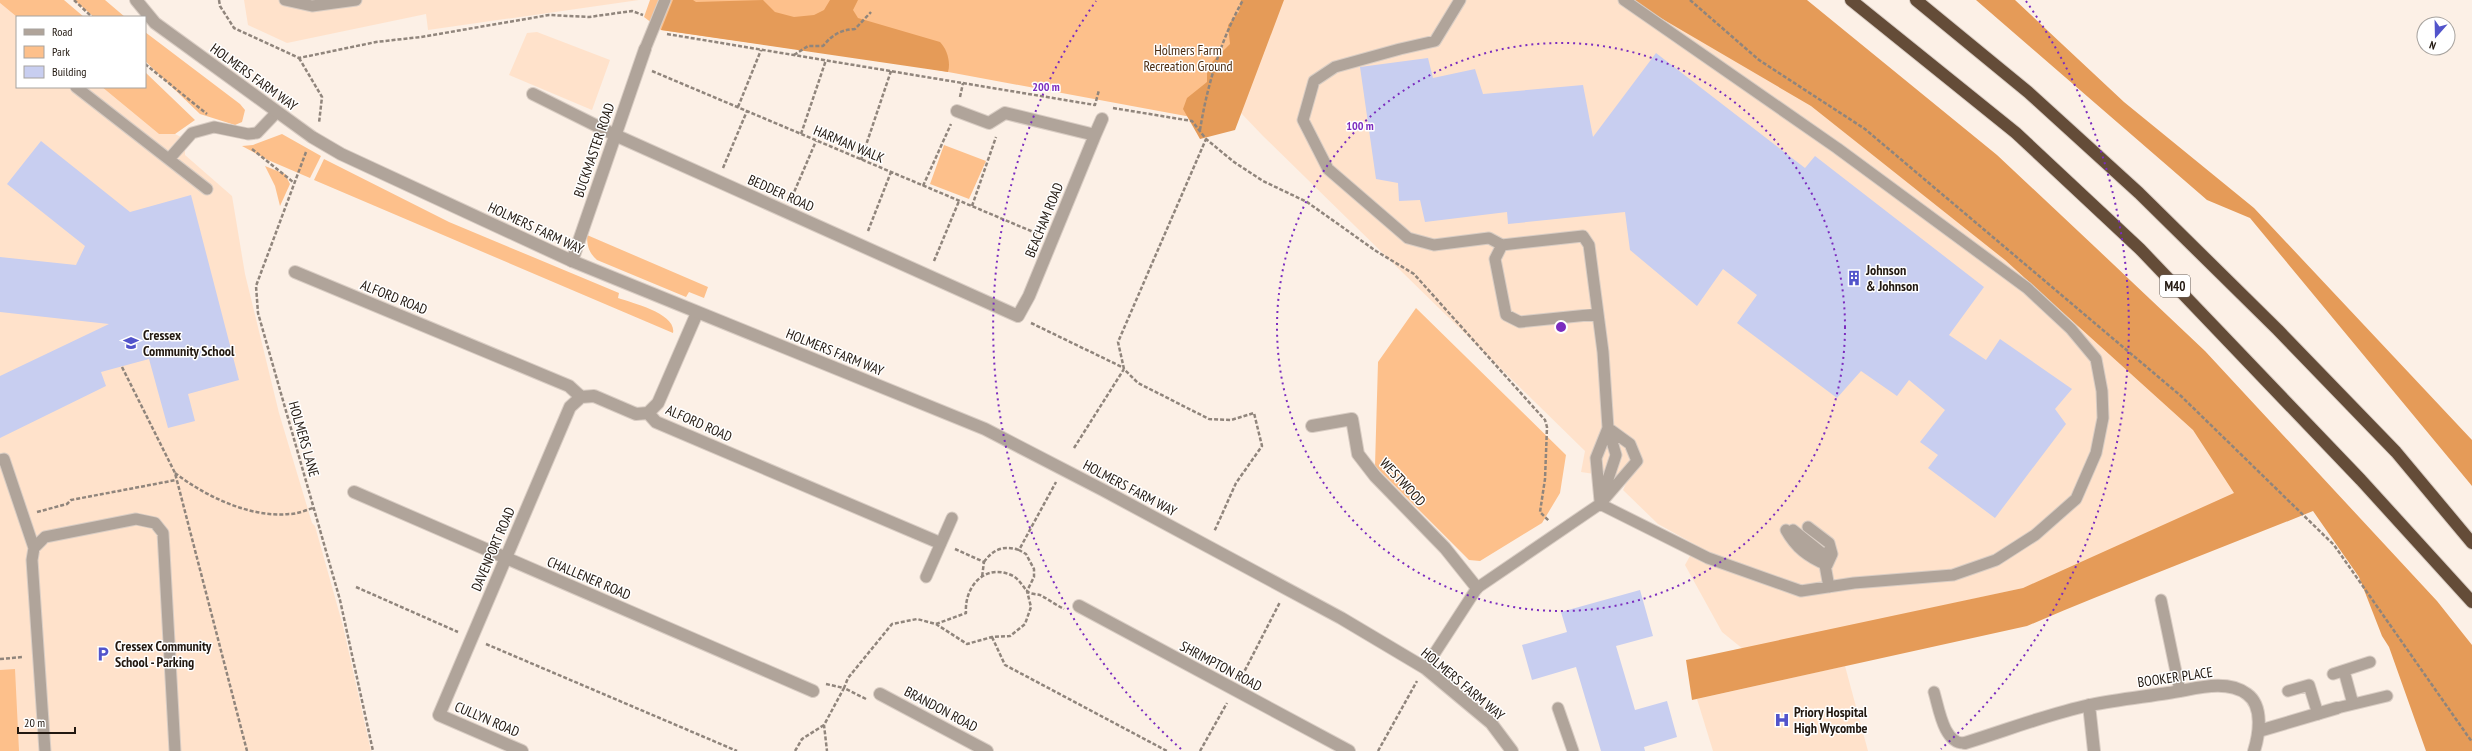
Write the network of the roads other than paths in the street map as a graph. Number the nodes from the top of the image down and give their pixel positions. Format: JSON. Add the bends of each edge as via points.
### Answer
{"nodes":[{"id":1,"x":136,"y":0,"type":"edge"},
{"id":2,"x":285,"y":0,"type":"edge"},
{"id":3,"x":356,"y":0,"type":"edge"},
{"id":4,"x":665,"y":0,"type":"edge"},
{"id":5,"x":1460,"y":0,"type":"edge"},
{"id":6,"x":1624,"y":0,"type":"edge"},
{"id":7,"x":1851,"y":0,"type":"edge"},
{"id":8,"x":1916,"y":0,"type":"edge"},
{"id":9,"x":645,"y":49,"type":"joint"},
{"id":10,"x":77,"y":88,"type":"edge"},
{"id":11,"x":533,"y":94,"type":"dead end"},
{"id":12,"x":957,"y":111,"type":"road end"},
{"id":13,"x":277,"y":112,"type":"junction"},
{"id":14,"x":1102,"y":119,"type":"road end"},
{"id":15,"x":615,"y":135,"type":"junction"},
{"id":16,"x":1095,"y":135,"type":"junction"},
{"id":17,"x":169,"y":159,"type":"junction"},
{"id":18,"x":207,"y":189,"type":"dead end"},
{"id":19,"x":1502,"y":245,"type":"junction"},
{"id":20,"x":572,"y":261,"type":"junction"},
{"id":21,"x":295,"y":272,"type":"dead end"},
{"id":22,"x":697,"y":313,"type":"junction"},
{"id":23,"x":1598,"y":314,"type":"junction"},
{"id":24,"x":1018,"y":316,"type":"joint"},
{"id":25,"x":581,"y":397,"type":"junction"},
{"id":26,"x":648,"y":413,"type":"junction"},
{"id":27,"x":1312,"y":426,"type":"dead end"},
{"id":28,"x":1608,"y":428,"type":"junction"},
{"id":29,"x":0,"y":460,"type":"edge"},
{"id":30,"x":354,"y":492,"type":"dead end"},
{"id":31,"x":1600,"y":504,"type":"junction"},
{"id":32,"x":952,"y":518,"type":"dead end"},
{"id":33,"x":1808,"y":527,"type":"dead end"},
{"id":34,"x":1790,"y":530,"type":"dead end"},
{"id":35,"x":940,"y":543,"type":"junction"},
{"id":36,"x":2472,"y":543,"type":"edge"},
{"id":37,"x":34,"y":548,"type":"junction"},
{"id":38,"x":505,"y":558,"type":"junction"},
{"id":39,"x":1827,"y":565,"type":"junction"},
{"id":40,"x":926,"y":577,"type":"dead end"},
{"id":41,"x":1829,"y":587,"type":"junction"},
{"id":42,"x":1477,"y":588,"type":"junction"},
{"id":43,"x":2161,"y":600,"type":"dead end"},
{"id":44,"x":2472,"y":602,"type":"edge"},
{"id":45,"x":1079,"y":606,"type":"road end"},
{"id":46,"x":2370,"y":662,"type":"dead end"},
{"id":47,"x":1424,"y":668,"type":"junction"},
{"id":48,"x":2344,"y":670,"type":"junction"},
{"id":49,"x":2333,"y":674,"type":"dead end"},
{"id":50,"x":813,"y":691,"type":"road end"},
{"id":51,"x":2180,"y":691,"type":"junction"},
{"id":52,"x":2288,"y":691,"type":"dead end"},
{"id":53,"x":1934,"y":692,"type":"dead end"},
{"id":54,"x":880,"y":694,"type":"dead end"},
{"id":55,"x":2387,"y":696,"type":"dead end"},
{"id":56,"x":2353,"y":704,"type":"junction"},
{"id":57,"x":2089,"y":705,"type":"junction"},
{"id":58,"x":1558,"y":708,"type":"dead end"},
{"id":59,"x":2337,"y":708,"type":"joint"},
{"id":60,"x":2318,"y":714,"type":"junction"},
{"id":61,"x":439,"y":715,"type":"joint"},
{"id":62,"x":2259,"y":731,"type":"junction"},
{"id":63,"x":1965,"y":743,"type":"joint"},
{"id":64,"x":45,"y":751,"type":"edge"},
{"id":65,"x":175,"y":751,"type":"edge"},
{"id":66,"x":522,"y":751,"type":"edge"},
{"id":67,"x":987,"y":751,"type":"edge"},
{"id":68,"x":1349,"y":751,"type":"edge"},
{"id":69,"x":1512,"y":751,"type":"edge"},
{"id":70,"x":1573,"y":751,"type":"edge"},
{"id":71,"x":2094,"y":751,"type":"edge"},
{"id":72,"x":2254,"y":751,"type":"edge"}],
"edges":[{"from":1,"to":13,"type":"street","name":"HOLMERS FARM WAY","via":[[155,23]]},
{"from":2,"to":3,"type":"lane","via":[[312,6]]},
{"from":4,"to":9,"type":"lane"},
{"from":5,"to":19,"type":"lane","via":[[1435,41],[1335,67],[1314,81],[1303,120],[1328,169],[1408,238],[1434,245],[1489,238]]},
{"from":6,"to":41,"type":"lane","via":[[1836,148],[2027,288],[2071,329],[2096,358],[2102,391],[2103,418],[2096,453],[2076,499],[2035,535],[1996,560],[1953,575]]},
{"from":7,"to":44,"type":"highway","number":"M40","via":[[2016,133],[2140,249],[2361,480]]},
{"from":8,"to":36,"type":"highway","via":[[2028,92],[2139,193],[2278,330],[2396,452]]},
{"from":9,"to":15,"type":"street","name":"BUCKMASTER ROAD"},
{"from":10,"to":17,"type":"lane"},
{"from":11,"to":15,"type":"street","name":"BEDDER ROAD"},
{"from":12,"to":16,"type":"street","via":[[989,123],[1005,113]]},
{"from":13,"to":17,"type":"lane","via":[[257,133],[248,134],[214,127],[192,133]]},
{"from":13,"to":20,"type":"street","name":"HOLMERS FARM WAY","via":[[341,154]]},
{"from":14,"to":16,"type":"street","name":"BEACHAM ROAD"},
{"from":15,"to":20,"type":"street","name":"BUCKMASTER ROAD"},
{"from":15,"to":24,"type":"street","name":"BEDDER ROAD"},
{"from":16,"to":24,"type":"street","name":"BEACHAM ROAD","via":[[1029,296]]},
{"from":17,"to":18,"type":"lane"},
{"from":19,"to":23,"type":"lane","via":[[1583,236],[1589,245]]},
{"from":19,"to":23,"type":"lane","via":[[1495,259],[1506,315],[1520,322]]},
{"from":20,"to":22,"type":"street","name":"HOLMERS FARM WAY"},
{"from":21,"to":25,"type":"street","name":"ALFORD ROAD","via":[[570,386]]},
{"from":22,"to":26,"type":"street","via":[[658,403]]},
{"from":22,"to":47,"type":"street","name":"HOLMERS FARM WAY","via":[[985,429],[1342,618]]},
{"from":23,"to":28,"type":"lane"},
{"from":25,"to":26,"type":"street","name":"ALFORD ROAD","via":[[594,396],[636,414]]},
{"from":25,"to":38,"type":"street","name":"DAVENPORT ROAD","via":[[570,407]]},
{"from":26,"to":35,"type":"street","name":"ALFORD ROAD","via":[[656,422]]},
{"from":27,"to":42,"type":"street","name":"WESTWOOD","via":[[1352,419],[1358,454],[1375,476],[1445,548]]},
{"from":28,"to":31,"type":"lane","via":[[1596,458]]},
{"from":28,"to":31,"type":"lane","via":[[1616,455]]},
{"from":28,"to":31,"type":"lane","via":[[1630,444],[1637,461]]},
{"from":29,"to":37,"type":"lane","via":[[4,459]]},
{"from":30,"to":38,"type":"street","name":"CHALLENER ROAD"},
{"from":31,"to":41,"type":"lane","via":[[1708,558],[1801,591]]},
{"from":31,"to":42,"type":"lane"},
{"from":32,"to":35,"type":"lane"},
{"from":33,"to":39,"type":"lane","via":[[1830,543],[1832,554]]},
{"from":34,"to":39,"type":"lane","via":[[1795,546]]},
{"from":35,"to":40,"type":"lane"},
{"from":37,"to":64,"type":"lane","via":[[32,560]]},
{"from":37,"to":65,"type":"lane","via":[[45,537],[136,519],[155,523],[163,533]]},
{"from":38,"to":50,"type":"street","name":"CHALLENER ROAD"},
{"from":38,"to":61,"type":"street","name":"DAVENPORT ROAD"},
{"from":39,"to":41,"type":"lane"},
{"from":42,"to":47,"type":"lane"},
{"from":43,"to":51,"type":"lane"},
{"from":45,"to":68,"type":"street","name":"SHRIMPTON ROAD"},
{"from":46,"to":48,"type":"lane"},
{"from":47,"to":69,"type":"street","name":"HOLMERS FARM WAY","via":[[1491,723]]},
{"from":48,"to":49,"type":"lane"},
{"from":48,"to":56,"type":"lane"},
{"from":51,"to":57,"type":"street","name":"BOOKER PLACE"},
{"from":51,"to":62,"type":"street","name":"BOOKER PLACE","via":[[2218,686],[2241,690],[2249,695],[2255,706]]},
{"from":52,"to":60,"type":"lane","via":[[2309,684]]},
{"from":53,"to":63,"type":"lane","via":[[1950,738],[1958,744]]},
{"from":54,"to":67,"type":"street","name":"BRANDON ROAD"},
{"from":55,"to":56,"type":"lane"},
{"from":56,"to":59,"type":"lane"},
{"from":57,"to":63,"type":"street","name":"BOOKER PLACE"},
{"from":57,"to":71,"type":"street"},
{"from":58,"to":70,"type":"lane"},
{"from":59,"to":60,"type":"street"},
{"from":60,"to":62,"type":"street"},
{"from":61,"to":66,"type":"street","name":"CULLYN ROAD"},
{"from":62,"to":72,"type":"street","name":"BOOKER PLACE"}]}
